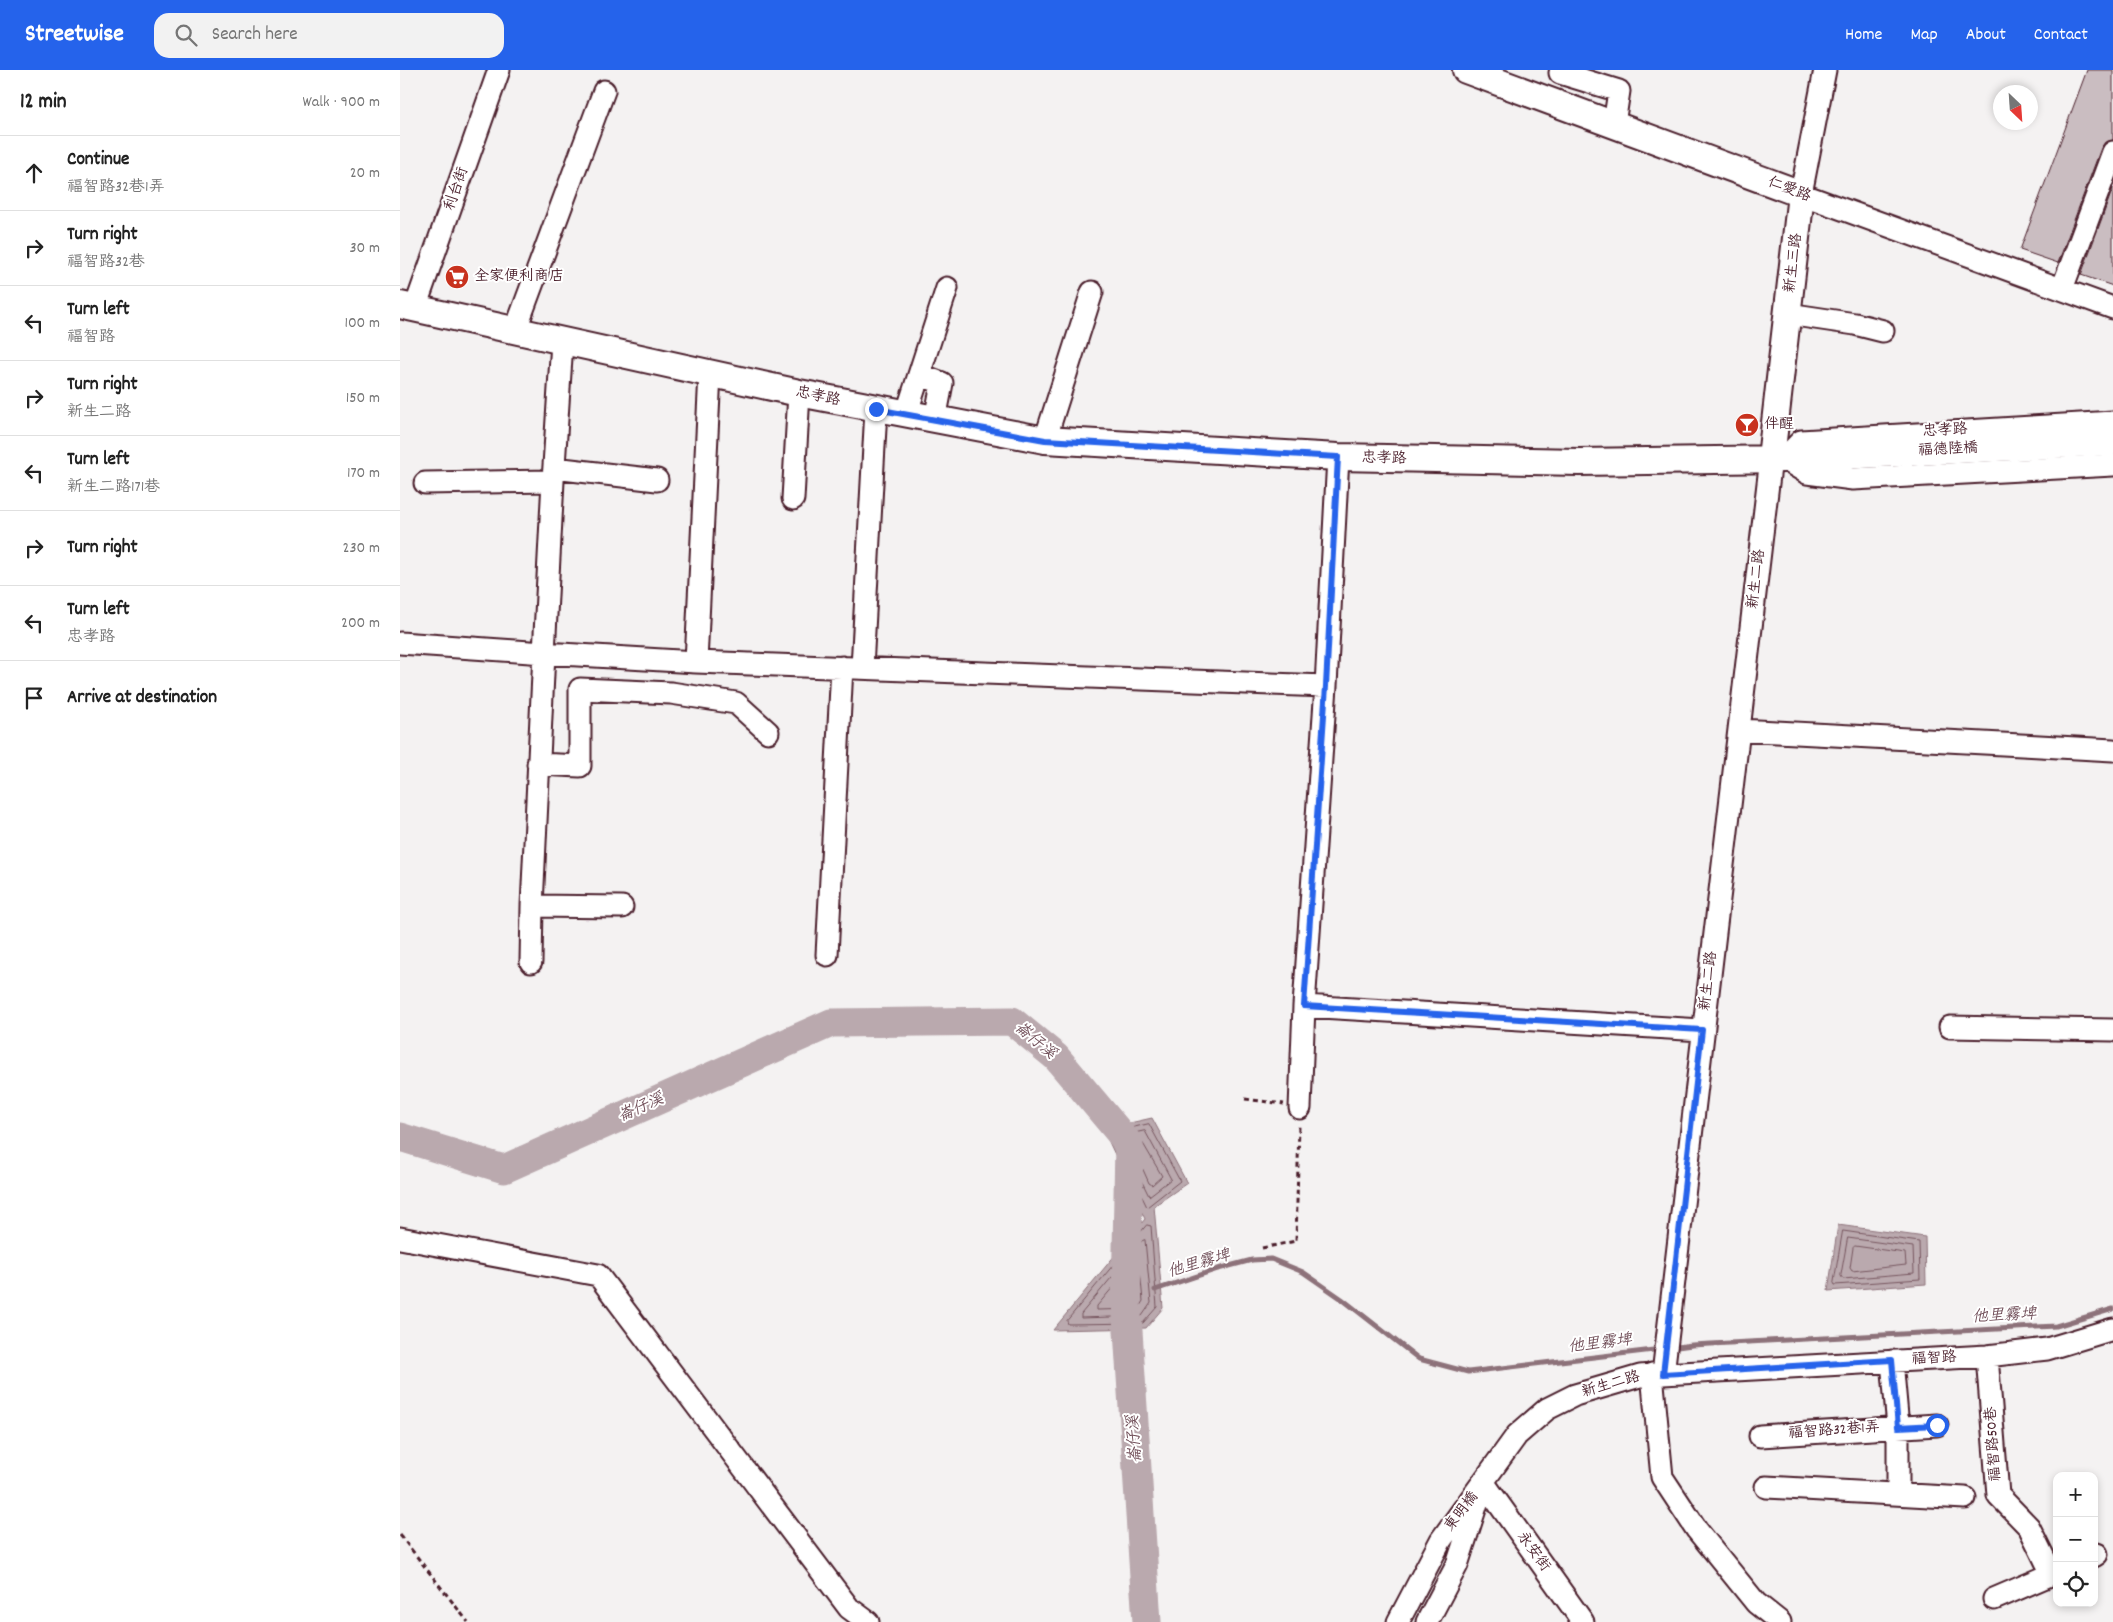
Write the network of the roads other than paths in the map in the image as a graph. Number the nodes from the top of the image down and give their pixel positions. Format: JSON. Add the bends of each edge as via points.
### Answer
{"nodes":[{"id":1,"x":499,"y":70,"type":"edge"},
{"id":2,"x":1466,"y":70,"type":"edge"},
{"id":3,"x":1825,"y":70,"type":"edge"},
{"id":4,"x":1560,"y":73,"type":"dead end"},
{"id":5,"x":604,"y":91,"type":"dead end"},
{"id":6,"x":1614,"y":124,"type":"junction"},
{"id":7,"x":2113,"y":152,"type":"edge"},
{"id":8,"x":1802,"y":194,"type":"junction"},
{"id":9,"x":947,"y":288,"type":"dead end"},
{"id":10,"x":2062,"y":289,"type":"junction"},
{"id":11,"x":1092,"y":292,"type":"dead end"},
{"id":12,"x":408,"y":307,"type":"edge"},
{"id":13,"x":2113,"y":308,"type":"edge"},
{"id":14,"x":1788,"y":314,"type":"junction"},
{"id":15,"x":515,"y":331,"type":"junction"},
{"id":16,"x":1883,"y":332,"type":"dead end"},
{"id":17,"x":562,"y":342,"type":"junction"},
{"id":18,"x":710,"y":373,"type":"junction"},
{"id":19,"x":926,"y":377,"type":"dead end"},
{"id":20,"x":799,"y":393,"type":"junction"},
{"id":21,"x":876,"y":409,"type":"junction"},
{"id":22,"x":906,"y":415,"type":"junction"},
{"id":23,"x":935,"y":420,"type":"junction"},
{"id":24,"x":2113,"y":422,"type":"edge"},
{"id":25,"x":1045,"y":440,"type":"junction"},
{"id":26,"x":2113,"y":442,"type":"edge"},
{"id":27,"x":1338,"y":457,"type":"junction"},
{"id":28,"x":1778,"y":458,"type":"junction"},
{"id":29,"x":2113,"y":465,"type":"edge"},
{"id":30,"x":553,"y":475,"type":"junction"},
{"id":31,"x":657,"y":480,"type":"dead end"},
{"id":32,"x":425,"y":483,"type":"dead end"},
{"id":33,"x":793,"y":499,"type":"dead end"},
{"id":34,"x":400,"y":643,"type":"edge"},
{"id":35,"x":544,"y":653,"type":"junction"},
{"id":36,"x":696,"y":662,"type":"junction"},
{"id":37,"x":852,"y":668,"type":"junction"},
{"id":38,"x":1326,"y":686,"type":"junction"},
{"id":39,"x":1740,"y":730,"type":"junction"},
{"id":40,"x":768,"y":732,"type":"dead end"},
{"id":41,"x":2113,"y":750,"type":"edge"},
{"id":42,"x":538,"y":764,"type":"junction"},
{"id":43,"x":532,"y":906,"type":"junction"},
{"id":44,"x":622,"y":907,"type":"dead end"},
{"id":45,"x":827,"y":955,"type":"dead end"},
{"id":46,"x":531,"y":962,"type":"dead end"},
{"id":47,"x":1304,"y":1006,"type":"junction"},
{"id":48,"x":1950,"y":1027,"type":"dead end"},
{"id":49,"x":1702,"y":1030,"type":"junction"},
{"id":50,"x":2113,"y":1030,"type":"edge"},
{"id":51,"x":1300,"y":1108,"type":"road end"},
{"id":52,"x":400,"y":1238,"type":"edge"},
{"id":53,"x":2113,"y":1329,"type":"edge"},
{"id":54,"x":1987,"y":1356,"type":"junction"},
{"id":55,"x":1892,"y":1361,"type":"junction"},
{"id":56,"x":1658,"y":1374,"type":"junction"},
{"id":57,"x":1937,"y":1425,"type":"dead end"},
{"id":58,"x":1898,"y":1427,"type":"junction"},
{"id":59,"x":1760,"y":1436,"type":"dead end"},
{"id":60,"x":1484,"y":1483,"type":"junction"},
{"id":61,"x":1766,"y":1487,"type":"dead end"},
{"id":62,"x":1898,"y":1494,"type":"junction"},
{"id":63,"x":1965,"y":1498,"type":"dead end"},
{"id":64,"x":2053,"y":1571,"type":"edge"},
{"id":65,"x":2053,"y":1573,"type":"edge"},
{"id":66,"x":1994,"y":1599,"type":"dead end"},
{"id":67,"x":868,"y":1622,"type":"edge"},
{"id":68,"x":1398,"y":1622,"type":"edge"},
{"id":69,"x":1427,"y":1622,"type":"edge"},
{"id":70,"x":1583,"y":1622,"type":"edge"},
{"id":71,"x":1780,"y":1622,"type":"edge"}],
"edges":[{"from":1,"to":12,"type":"street","name":"利台街"},
{"from":2,"to":6,"type":"main road","name":"仁愛路"},
{"from":3,"to":8,"type":"street","name":"新生三路"},
{"from":4,"to":6,"type":"street","via":[[1619,92]]},
{"from":5,"to":15,"type":"street"},
{"from":6,"to":8,"type":"main road","name":"仁愛路"},
{"from":7,"to":10,"type":"street"},
{"from":8,"to":10,"type":"street","name":"仁愛路"},
{"from":8,"to":14,"type":"main road","name":"新生三路"},
{"from":9,"to":22,"type":"street"},
{"from":10,"to":13,"type":"street","name":"仁愛路"},
{"from":11,"to":25,"type":"street"},
{"from":12,"to":15,"type":"main road","name":"忠孝路"},
{"from":14,"to":16,"type":"street"},
{"from":14,"to":28,"type":"main road","name":"新生三路"},
{"from":15,"to":17,"type":"main road","name":"忠孝路"},
{"from":17,"to":18,"type":"main road","name":"忠孝路"},
{"from":17,"to":30,"type":"street"},
{"from":18,"to":20,"type":"main road","name":"忠孝路"},
{"from":18,"to":36,"type":"street"},
{"from":19,"to":23,"type":"street","via":[[942,383]]},
{"from":20,"to":21,"type":"main road","name":"忠孝路"},
{"from":20,"to":33,"type":"street"},
{"from":21,"to":22,"type":"main road","name":"忠孝路"},
{"from":21,"to":37,"type":"street"},
{"from":22,"to":23,"type":"main road","name":"忠孝路"},
{"from":23,"to":25,"type":"main road","name":"忠孝路"},
{"from":24,"to":28,"type":"street","name":"忠孝路","via":[[1801,441]]},
{"from":25,"to":27,"type":"main road","name":"忠孝路"},
{"from":26,"to":28,"type":"main road","name":"福德陸橋"},
{"from":27,"to":28,"type":"main road","name":"忠孝路","via":[[1579,462]]},
{"from":27,"to":38,"type":"street"},
{"from":28,"to":29,"type":"street","via":[[1807,473],[1853,479]]},
{"from":28,"to":39,"type":"street","name":"新生二路"},
{"from":30,"to":31,"type":"street"},
{"from":30,"to":32,"type":"street"},
{"from":30,"to":35,"type":"street"},
{"from":34,"to":35,"type":"street"},
{"from":35,"to":36,"type":"street"},
{"from":35,"to":42,"type":"street"},
{"from":36,"to":37,"type":"street"},
{"from":37,"to":38,"type":"street"},
{"from":37,"to":45,"type":"street"},
{"from":38,"to":47,"type":"street"},
{"from":39,"to":41,"type":"street"},
{"from":39,"to":49,"type":"street","name":"新生二路"},
{"from":40,"to":42,"type":"street","via":[[736,703],[671,693],[580,690],[580,766]]},
{"from":42,"to":43,"type":"street"},
{"from":43,"to":44,"type":"street"},
{"from":43,"to":46,"type":"street"},
{"from":47,"to":49,"type":"street"},
{"from":47,"to":51,"type":"street"},
{"from":48,"to":50,"type":"street"},
{"from":49,"to":56,"type":"street","name":"新生二路"},
{"from":52,"to":67,"type":"street","via":[[598,1275],[849,1608]]},
{"from":53,"to":54,"type":"street","name":"福智路","via":[[2047,1349]]},
{"from":54,"to":55,"type":"street","name":"福智路"},
{"from":54,"to":64,"type":"street","name":"福智路50巷","via":[[1998,1495],[2029,1527]]},
{"from":55,"to":56,"type":"street","name":"福智路"},
{"from":55,"to":58,"type":"street"},
{"from":56,"to":60,"type":"street","name":"新生二路","via":[[1575,1395],[1547,1409],[1517,1435]]},
{"from":56,"to":71,"type":"street","via":[[1662,1477],[1696,1530],[1756,1603]]},
{"from":57,"to":58,"type":"street","name":"福智路32巷1弄"},
{"from":58,"to":59,"type":"street","name":"福智路32巷1弄"},
{"from":58,"to":62,"type":"street"},
{"from":60,"to":68,"type":"street","name":"東明橋","via":[[1441,1540]]},
{"from":60,"to":69,"type":"street","name":"東明橋","via":[[1457,1565]]},
{"from":60,"to":70,"type":"street","name":"永安街"},
{"from":61,"to":62,"type":"street"},
{"from":62,"to":63,"type":"street"},
{"from":65,"to":66,"type":"street"}]}
